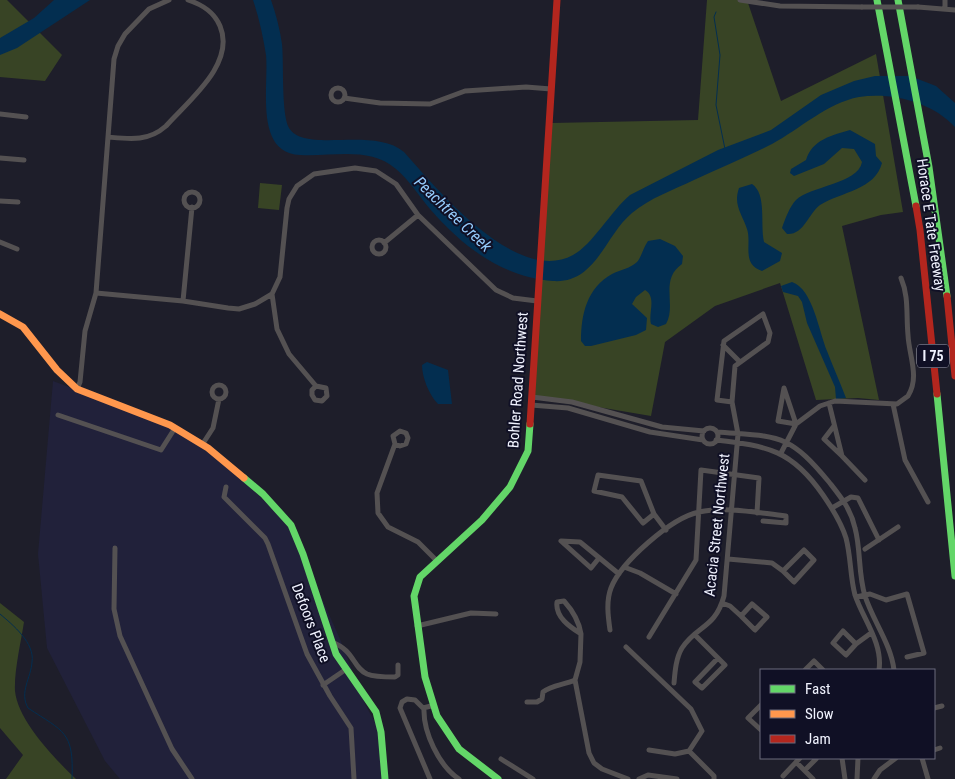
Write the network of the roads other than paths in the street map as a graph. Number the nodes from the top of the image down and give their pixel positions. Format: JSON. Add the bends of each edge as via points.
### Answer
{"nodes":[{"id":1,"x":169,"y":0,"type":"edge"},
{"id":2,"x":188,"y":0,"type":"edge"},
{"id":3,"x":557,"y":0,"type":"edge"},
{"id":4,"x":740,"y":0,"type":"edge"},
{"id":5,"x":877,"y":0,"type":"edge"},
{"id":6,"x":898,"y":0,"type":"edge"},
{"id":7,"x":946,"y":0,"type":"edge"},
{"id":8,"x":945,"y":8,"type":"junction"},
{"id":9,"x":955,"y":10,"type":"edge"},
{"id":10,"x":551,"y":89,"type":"junction"},
{"id":11,"x":344,"y":98,"type":"dead end"},
{"id":12,"x":0,"y":114,"type":"edge"},
{"id":13,"x":26,"y":117,"type":"dead end"},
{"id":14,"x":108,"y":137,"type":"junction"},
{"id":15,"x":0,"y":158,"type":"edge"},
{"id":16,"x":24,"y":160,"type":"dead end"},
{"id":17,"x":0,"y":201,"type":"edge"},
{"id":18,"x":18,"y":202,"type":"dead end"},
{"id":19,"x":192,"y":207,"type":"dead end"},
{"id":20,"x":418,"y":215,"type":"junction"},
{"id":21,"x":0,"y":242,"type":"edge"},
{"id":22,"x":384,"y":242,"type":"dead end"},
{"id":23,"x":17,"y":249,"type":"dead end"},
{"id":24,"x":901,"y":278,"type":"dead end"},
{"id":25,"x":96,"y":293,"type":"junction"},
{"id":26,"x":272,"y":294,"type":"junction"},
{"id":27,"x":183,"y":301,"type":"junction"},
{"id":28,"x":537,"y":301,"type":"junction"},
{"id":29,"x":0,"y":314,"type":"edge"},
{"id":30,"x":723,"y":345,"type":"junction"},
{"id":31,"x":740,"y":362,"type":"junction"},
{"id":32,"x":955,"y":376,"type":"edge"},
{"id":33,"x":316,"y":386,"type":"dead end"},
{"id":34,"x":77,"y":389,"type":"junction"},
{"id":35,"x":218,"y":399,"type":"dead end"},
{"id":36,"x":532,"y":401,"type":"junction"},
{"id":37,"x":732,"y":402,"type":"junction"},
{"id":38,"x":829,"y":403,"type":"junction"},
{"id":39,"x":893,"y":404,"type":"junction"},
{"id":40,"x":58,"y":415,"type":"dead end"},
{"id":41,"x":796,"y":424,"type":"junction"},
{"id":42,"x":834,"y":426,"type":"junction"},
{"id":43,"x":175,"y":428,"type":"junction"},
{"id":44,"x":704,"y":431,"type":"junction"},
{"id":45,"x":717,"y":432,"type":"junction"},
{"id":46,"x":738,"y":434,"type":"junction"},
{"id":47,"x":703,"y":440,"type":"junction"},
{"id":48,"x":716,"y":440,"type":"junction"},
{"id":49,"x":737,"y":442,"type":"junction"},
{"id":50,"x":788,"y":442,"type":"junction"},
{"id":51,"x":395,"y":444,"type":"dead end"},
{"id":52,"x":202,"y":445,"type":"junction"},
{"id":53,"x":781,"y":453,"type":"junction"},
{"id":54,"x":842,"y":456,"type":"junction"},
{"id":55,"x":735,"y":473,"type":"junction"},
{"id":56,"x":865,"y":480,"type":"dead end"},
{"id":57,"x":226,"y":487,"type":"dead end"},
{"id":58,"x":844,"y":501,"type":"junction"},
{"id":59,"x":928,"y":502,"type":"dead end"},
{"id":60,"x":832,"y":508,"type":"junction"},
{"id":61,"x":732,"y":510,"type":"junction"},
{"id":62,"x":698,"y":512,"type":"junction"},
{"id":63,"x":757,"y":513,"type":"junction"},
{"id":64,"x":654,"y":514,"type":"junction"},
{"id":65,"x":764,"y":521,"type":"dead end"},
{"id":66,"x":898,"y":527,"type":"dead end"},
{"id":67,"x":666,"y":530,"type":"junction"},
{"id":68,"x":879,"y":540,"type":"junction"},
{"id":69,"x":115,"y":548,"type":"dead end"},
{"id":70,"x":865,"y":549,"type":"dead end"},
{"id":71,"x":599,"y":558,"type":"junction"},
{"id":72,"x":728,"y":559,"type":"junction"},
{"id":73,"x":437,"y":561,"type":"junction"},
{"id":74,"x":624,"y":567,"type":"junction"},
{"id":75,"x":783,"y":571,"type":"junction"},
{"id":76,"x":619,"y":574,"type":"junction"},
{"id":77,"x":955,"y":576,"type":"edge"},
{"id":78,"x":676,"y":594,"type":"junction"},
{"id":79,"x":865,"y":594,"type":"junction"},
{"id":80,"x":856,"y":597,"type":"junction"},
{"id":81,"x":722,"y":603,"type":"junction"},
{"id":82,"x":496,"y":614,"type":"dead end"},
{"id":83,"x":741,"y":616,"type":"junction"},
{"id":84,"x":418,"y":626,"type":"junction"},
{"id":85,"x":610,"y":630,"type":"dead end"},
{"id":86,"x":871,"y":633,"type":"junction"},
{"id":87,"x":580,"y":634,"type":"junction"},
{"id":88,"x":695,"y":634,"type":"junction"},
{"id":89,"x":649,"y":637,"type":"dead end"},
{"id":90,"x":331,"y":642,"type":"junction"},
{"id":91,"x":856,"y":644,"type":"junction"},
{"id":92,"x":626,"y":647,"type":"dead end"},
{"id":93,"x":907,"y":657,"type":"dead end"},
{"id":94,"x":718,"y":658,"type":"junction"},
{"id":95,"x":398,"y":665,"type":"dead end"},
{"id":96,"x":806,"y":669,"type":"edge"},
{"id":97,"x":822,"y":669,"type":"edge"},
{"id":98,"x":879,"y":669,"type":"edge"},
{"id":99,"x":894,"y":669,"type":"edge"},
{"id":100,"x":345,"y":670,"type":"junction"},
{"id":101,"x":361,"y":670,"type":"junction"},
{"id":102,"x":351,"y":678,"type":"junction"},
{"id":103,"x":575,"y":680,"type":"junction"},
{"id":104,"x":674,"y":683,"type":"dead end"},
{"id":105,"x":324,"y":685,"type":"junction"},
{"id":106,"x":527,"y":702,"type":"dead end"},
{"id":107,"x":760,"y":706,"type":"edge"},
{"id":108,"x":942,"y":706,"type":"dead end"},
{"id":109,"x":428,"y":707,"type":"junction"},
{"id":110,"x":935,"y":708,"type":"edge"},
{"id":111,"x":760,"y":729,"type":"edge"},
{"id":112,"x":940,"y":748,"type":"dead end"},
{"id":113,"x":649,"y":750,"type":"dead end"},
{"id":114,"x":935,"y":750,"type":"edge"},
{"id":115,"x":689,"y":752,"type":"junction"},
{"id":116,"x":501,"y":759,"type":"dead end"},
{"id":117,"x":816,"y":759,"type":"edge"},
{"id":118,"x":842,"y":759,"type":"edge"},
{"id":119,"x":858,"y":759,"type":"edge"},
{"id":120,"x":894,"y":759,"type":"edge"},
{"id":121,"x":922,"y":759,"type":"edge"},
{"id":122,"x":798,"y":760,"type":"edge"},
{"id":123,"x":805,"y":770,"type":"junction"},
{"id":124,"x":783,"y":776,"type":"dead end"},
{"id":125,"x":192,"y":779,"type":"edge"},
{"id":126,"x":354,"y":779,"type":"edge"},
{"id":127,"x":385,"y":779,"type":"edge"},
{"id":128,"x":430,"y":779,"type":"edge"},
{"id":129,"x":459,"y":779,"type":"edge"},
{"id":130,"x":498,"y":779,"type":"edge"},
{"id":131,"x":533,"y":779,"type":"edge"},
{"id":132,"x":628,"y":779,"type":"edge"},
{"id":133,"x":639,"y":779,"type":"edge"},
{"id":134,"x":677,"y":779,"type":"edge"},
{"id":135,"x":714,"y":779,"type":"edge"},
{"id":136,"x":813,"y":779,"type":"edge"},
{"id":137,"x":845,"y":779,"type":"edge"},
{"id":138,"x":858,"y":779,"type":"edge"},
{"id":139,"x":874,"y":779,"type":"edge"},
{"id":140,"x":928,"y":779,"type":"edge"}],
"edges":[{"from":1,"to":14,"type":"street","via":[[149,9],[118,46],[114,59]]},
{"from":2,"to":14,"type":"street","via":[[206,8],[218,22],[223,38],[219,64],[157,133],[138,139]]},
{"from":3,"to":10,"type":"main road","name":"Bohler Road Northwest"},
{"from":4,"to":8,"type":"street","bridge":true,"via":[[780,6]]},
{"from":5,"to":77,"type":"main road","name":"Horace E Tate Freeway","number":"I 75","via":[[916,201]]},
{"from":6,"to":32,"type":"main road","name":"Horace E Tate Freeway","number":"I 75","via":[[923,133],[946,288]]},
{"from":7,"to":8,"type":"street"},
{"from":8,"to":9,"type":"street"},
{"from":10,"to":11,"type":"street","via":[[526,87],[465,91],[430,104],[380,104]]},
{"from":10,"to":28,"type":"main road","name":"Bohler Road Northwest"},
{"from":12,"to":13,"type":"street"},
{"from":14,"to":25,"type":"street"},
{"from":15,"to":16,"type":"street"},
{"from":17,"to":18,"type":"street"},
{"from":19,"to":27,"type":"street"},
{"from":20,"to":22,"type":"street"},
{"from":20,"to":26,"type":"street","via":[[396,184],[376,171],[355,168],[309,176],[289,199],[282,270]]},
{"from":20,"to":28,"type":"street","via":[[496,290],[513,298]]},
{"from":21,"to":23,"type":"street"},
{"from":24,"to":39,"type":"street","via":[[907,295],[914,375],[908,396]]},
{"from":25,"to":27,"type":"street"},
{"from":25,"to":34,"type":"street"},
{"from":26,"to":27,"type":"street","via":[[239,309]]},
{"from":26,"to":33,"type":"street","via":[[278,329],[286,347]]},
{"from":28,"to":36,"type":"main road","name":"Bohler Road Northwest"},
{"from":29,"to":34,"type":"main road","via":[[23,327],[57,370]]},
{"from":30,"to":31,"type":"street"},
{"from":30,"to":31,"type":"street","via":[[724,341],[763,314],[770,333],[768,342]]},
{"from":30,"to":37,"type":"street","via":[[717,400]]},
{"from":31,"to":37,"type":"street","name":"Acacia Street Northwest","via":[[735,366]]},
{"from":34,"to":43,"type":"main road"},
{"from":35,"to":52,"type":"street","via":[[214,428]]},
{"from":36,"to":44,"type":"street","via":[[572,402],[662,427]]},
{"from":36,"to":47,"type":"street","via":[[650,432]]},
{"from":36,"to":73,"type":"main road","name":"Bohler Road Northwest","via":[[528,451],[513,484],[498,503]]},
{"from":37,"to":46,"type":"street","name":"Acacia Street Northwest"},
{"from":38,"to":39,"type":"street"},
{"from":38,"to":41,"type":"street","via":[[813,410]]},
{"from":38,"to":42,"type":"street"},
{"from":39,"to":59,"type":"street","via":[[905,460]]},
{"from":40,"to":43,"type":"street","via":[[161,450]]},
{"from":41,"to":41,"type":"street","via":[[778,422],[784,388],[790,406]]},
{"from":41,"to":50,"type":"street"},
{"from":42,"to":54,"type":"street"},
{"from":42,"to":54,"type":"street","via":[[824,438]]},
{"from":43,"to":52,"type":"main road"},
{"from":44,"to":45,"type":"street","via":[[710,428]]},
{"from":44,"to":47,"type":"street"},
{"from":45,"to":46,"type":"street"},
{"from":45,"to":48,"type":"street"},
{"from":46,"to":49,"type":"street","name":"Acacia Street Northwest"},
{"from":46,"to":50,"type":"street","via":[[769,436]]},
{"from":47,"to":48,"type":"street","via":[[709,444]]},
{"from":48,"to":49,"type":"street"},
{"from":49,"to":53,"type":"street","via":[[761,445]]},
{"from":49,"to":55,"type":"street","name":"Acacia Street Northwest"},
{"from":50,"to":53,"type":"street"},
{"from":50,"to":58,"type":"street","via":[[811,460]]},
{"from":51,"to":73,"type":"street","via":[[377,493],[378,512],[388,528],[418,542]]},
{"from":52,"to":90,"type":"main road","via":[[263,494],[292,526]]},
{"from":53,"to":60,"type":"street","via":[[806,472]]},
{"from":54,"to":56,"type":"street"},
{"from":55,"to":61,"type":"street","name":"Acacia Street Northwest"},
{"from":55,"to":62,"type":"street","via":[[700,470]]},
{"from":55,"to":63,"type":"street","via":[[759,478]]},
{"from":57,"to":105,"type":"street","name":"Defoors Place","via":[[224,497],[268,544],[307,654]]},
{"from":58,"to":60,"type":"street"},
{"from":58,"to":68,"type":"street","via":[[858,498]]},
{"from":58,"to":79,"type":"street","via":[[855,525]]},
{"from":60,"to":80,"type":"street","via":[[846,540]]},
{"from":61,"to":62,"type":"street"},
{"from":61,"to":63,"type":"street"},
{"from":61,"to":72,"type":"street","name":"Acacia Street Northwest"},
{"from":62,"to":67,"type":"street"},
{"from":62,"to":78,"type":"street","via":[[696,560]]},
{"from":63,"to":65,"type":"street","via":[[786,516],[786,523]]},
{"from":64,"to":64,"type":"street","via":[[641,481],[598,476],[594,492],[622,497],[643,523]]},
{"from":64,"to":67,"type":"street"},
{"from":66,"to":68,"type":"street"},
{"from":67,"to":74,"type":"street"},
{"from":68,"to":70,"type":"street"},
{"from":69,"to":125,"type":"street","via":[[114,609],[120,636],[172,749]]},
{"from":71,"to":71,"type":"street","via":[[580,542],[561,541],[591,568]]},
{"from":71,"to":76,"type":"street"},
{"from":72,"to":75,"type":"street","via":[[772,563]]},
{"from":72,"to":81,"type":"street","name":"Acacia Street Northwest"},
{"from":73,"to":84,"type":"main road","name":"Bohler Road Northwest","via":[[420,577],[415,587]]},
{"from":74,"to":76,"type":"street"},
{"from":74,"to":78,"type":"street"},
{"from":75,"to":75,"type":"street","via":[[804,550],[814,560],[794,582]]},
{"from":76,"to":85,"type":"street","via":[[608,595]]},
{"from":78,"to":89,"type":"street"},
{"from":79,"to":80,"type":"street"},
{"from":79,"to":93,"type":"street","via":[[886,600],[907,594],[924,653]]},
{"from":79,"to":99,"type":"street"},
{"from":80,"to":86,"type":"street"},
{"from":81,"to":83,"type":"street"},
{"from":81,"to":88,"type":"street","name":"Acacia Street Northwest","via":[[715,618]]},
{"from":82,"to":84,"type":"street","via":[[471,613]]},
{"from":83,"to":83,"type":"street","via":[[755,630],[767,618],[752,604]]},
{"from":84,"to":109,"type":"main road","name":"Bohler Road Northwest"},
{"from":86,"to":91,"type":"street"},
{"from":86,"to":98,"type":"street","via":[[879,654]]},
{"from":87,"to":87,"type":"street","via":[[564,621],[558,612],[557,602],[564,601],[568,606],[578,622]]},
{"from":87,"to":103,"type":"street","via":[[580,662]]},
{"from":88,"to":94,"type":"street"},
{"from":88,"to":104,"type":"street","name":"Acacia Street Northwest","via":[[679,654]]},
{"from":90,"to":100,"type":"main road"},
{"from":90,"to":101,"type":"street","via":[[346,648]]},
{"from":91,"to":91,"type":"street","via":[[846,655],[833,643],[843,632]]},
{"from":92,"to":115,"type":"street","via":[[691,709],[702,731]]},
{"from":94,"to":94,"type":"street","via":[[725,665],[702,688],[695,682]]},
{"from":95,"to":101,"type":"street","via":[[395,677],[368,675]]},
{"from":96,"to":97,"type":"street","via":[[814,661]]},
{"from":100,"to":102,"type":"main road"},
{"from":100,"to":105,"type":"street"},
{"from":101,"to":102,"type":"street"},
{"from":102,"to":127,"type":"main road","via":[[371,704],[379,721]]},
{"from":103,"to":106,"type":"street","via":[[550,687],[537,702]]},
{"from":103,"to":132,"type":"street","via":[[591,758],[607,772]]},
{"from":105,"to":126,"type":"street","name":"Defoors Place","via":[[351,728]]},
{"from":107,"to":111,"type":"street","via":[[748,718]]},
{"from":108,"to":110,"type":"street"},
{"from":109,"to":128,"type":"street","via":[[410,699],[400,705]]},
{"from":109,"to":129,"type":"street","via":[[427,730],[446,769]]},
{"from":109,"to":130,"type":"main road","name":"Bohler Road Northwest","via":[[464,755]]},
{"from":112,"to":114,"type":"street"},
{"from":113,"to":115,"type":"street","via":[[675,754]]},
{"from":115,"to":135,"type":"street"},
{"from":116,"to":131,"type":"street"},
{"from":117,"to":123,"type":"street"},
{"from":118,"to":137,"type":"street"},
{"from":119,"to":138,"type":"street"},
{"from":120,"to":139,"type":"street","via":[[886,763]]},
{"from":121,"to":140,"type":"street"},
{"from":122,"to":123,"type":"street"},
{"from":122,"to":124,"type":"street"},
{"from":123,"to":136,"type":"street"},
{"from":133,"to":134,"type":"street","via":[[648,775]]}]}
